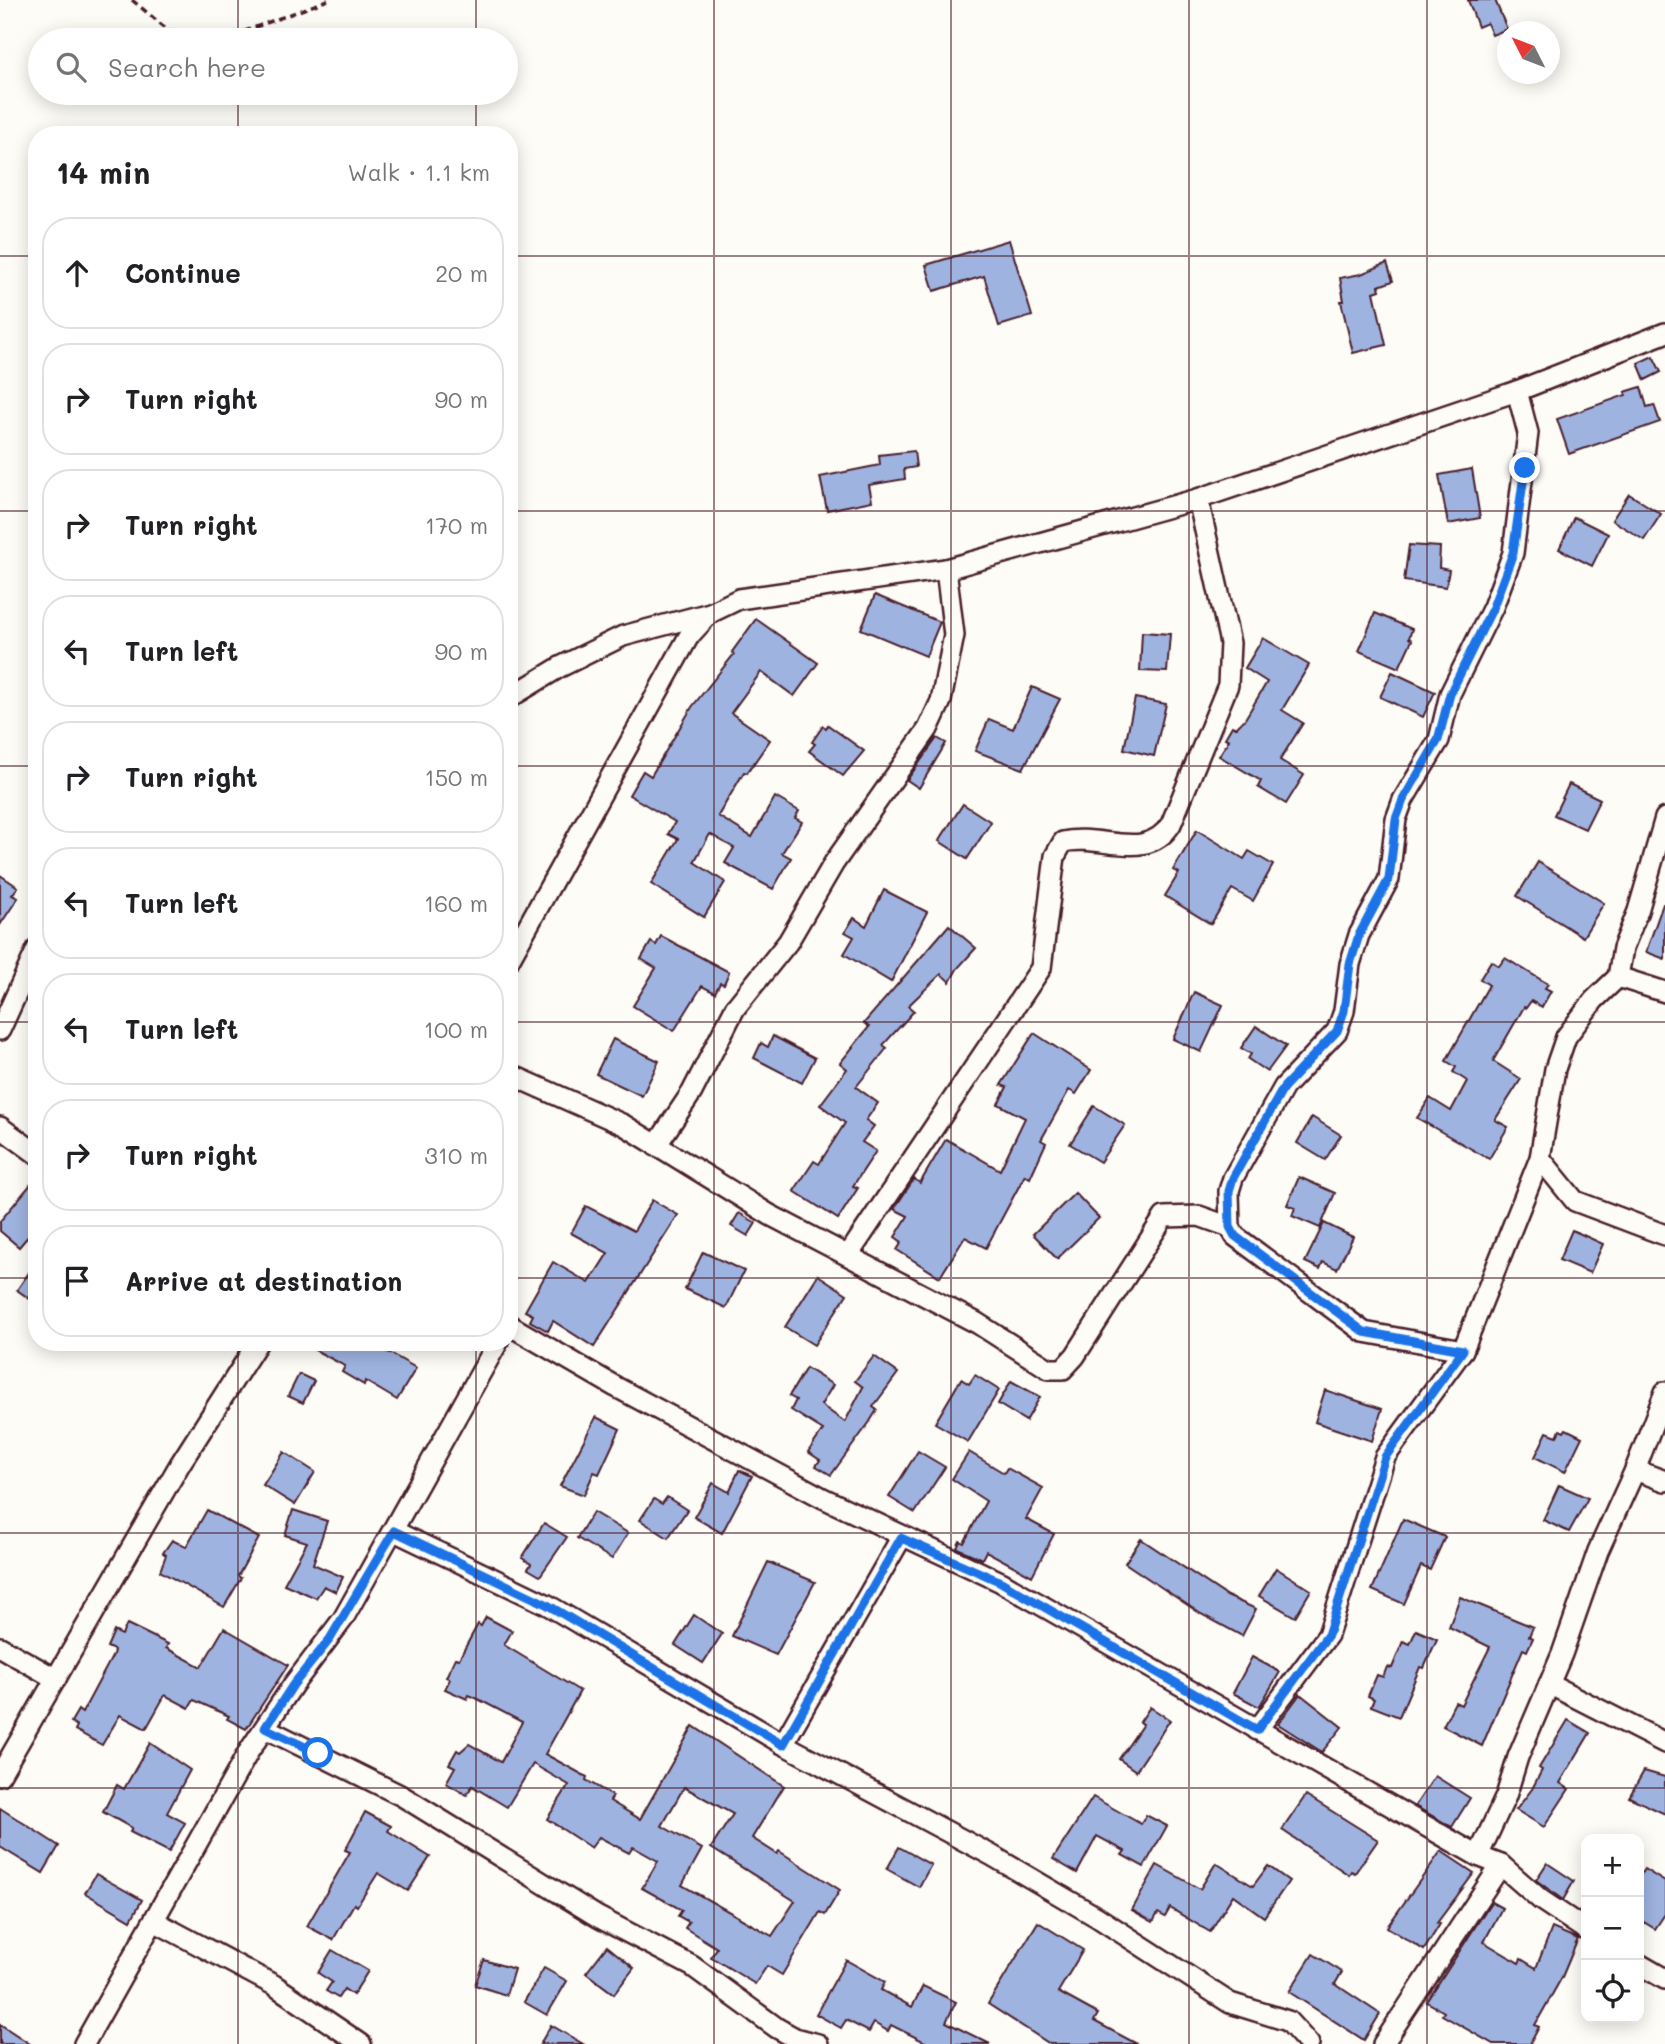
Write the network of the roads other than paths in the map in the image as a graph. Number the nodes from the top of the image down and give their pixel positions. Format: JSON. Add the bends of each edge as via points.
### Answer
{"nodes":[{"id":1,"x":1665,"y":333,"type":"edge"},
{"id":2,"x":1517,"y":391,"type":"junction"},
{"id":3,"x":1198,"y":499,"type":"junction"},
{"id":4,"x":946,"y":569,"type":"junction"},
{"id":5,"x":710,"y":613,"type":"junction"},
{"id":6,"x":518,"y":693,"type":"edge"},
{"id":7,"x":1665,"y":818,"type":"edge"},
{"id":8,"x":518,"y":944,"type":"edge"},
{"id":9,"x":28,"y":969,"type":"edge"},
{"id":10,"x":1618,"y":977,"type":"junction"},
{"id":11,"x":1665,"y":992,"type":"edge"},
{"id":12,"x":0,"y":1030,"type":"edge"},
{"id":13,"x":518,"y":1078,"type":"edge"},
{"id":14,"x":0,"y":1127,"type":"edge"},
{"id":15,"x":656,"y":1146,"type":"junction"},
{"id":16,"x":28,"y":1147,"type":"edge"},
{"id":17,"x":1540,"y":1158,"type":"junction"},
{"id":18,"x":1230,"y":1227,"type":"junction"},
{"id":19,"x":1665,"y":1235,"type":"edge"},
{"id":20,"x":849,"y":1254,"type":"junction"},
{"id":21,"x":518,"y":1330,"type":"edge"},
{"id":22,"x":1463,"y":1350,"type":"junction"},
{"id":23,"x":252,"y":1351,"type":"edge"},
{"id":24,"x":493,"y":1351,"type":"edge"},
{"id":25,"x":1665,"y":1392,"type":"edge"},
{"id":26,"x":1635,"y":1470,"type":"junction"},
{"id":27,"x":1665,"y":1481,"type":"edge"},
{"id":28,"x":394,"y":1531,"type":"junction"},
{"id":29,"x":901,"y":1538,"type":"junction"},
{"id":30,"x":0,"y":1647,"type":"edge"},
{"id":31,"x":56,"y":1679,"type":"junction"},
{"id":32,"x":1549,"y":1684,"type":"junction"},
{"id":33,"x":265,"y":1728,"type":"junction"},
{"id":34,"x":1257,"y":1730,"type":"junction"},
{"id":35,"x":1665,"y":1743,"type":"edge"},
{"id":36,"x":783,"y":1745,"type":"junction"},
{"id":37,"x":0,"y":1776,"type":"edge"},
{"id":38,"x":1478,"y":1856,"type":"junction"},
{"id":39,"x":1501,"y":1865,"type":"junction"},
{"id":40,"x":155,"y":1921,"type":"junction"},
{"id":41,"x":1581,"y":1927,"type":"edge"},
{"id":42,"x":1644,"y":1967,"type":"edge"},
{"id":43,"x":1665,"y":1979,"type":"edge"},
{"id":44,"x":84,"y":2044,"type":"edge"},
{"id":45,"x":361,"y":2044,"type":"edge"},
{"id":46,"x":818,"y":2044,"type":"edge"},
{"id":47,"x":1309,"y":2044,"type":"edge"},
{"id":48,"x":1383,"y":2044,"type":"edge"}],
"edges":[{"from":1,"to":2,"type":"street"},
{"from":2,"to":3,"type":"street"},
{"from":2,"to":18,"type":"street","via":[[1528,433],[1513,553],[1493,607],[1450,694],[1438,740],[1396,819],[1389,879],[1359,935],[1337,1031],[1284,1087],[1271,1108],[1229,1191]]},
{"from":3,"to":4,"type":"street"},
{"from":3,"to":20,"type":"street","via":[[1230,643],[1228,685],[1171,824],[1154,843],[1063,842],[1055,856],[1041,968]]},
{"from":4,"to":5,"type":"street","via":[[739,600]]},
{"from":4,"to":15,"type":"street","via":[[954,635],[940,701],[928,729],[834,863],[788,942],[735,1008],[692,1092]]},
{"from":5,"to":6,"type":"street","via":[[623,636]]},
{"from":5,"to":8,"type":"street","via":[[689,636]]},
{"from":7,"to":10,"type":"street"},
{"from":9,"to":12,"type":"street"},
{"from":10,"to":11,"type":"street"},
{"from":10,"to":17,"type":"street","via":[[1566,1037],[1555,1069]]},
{"from":13,"to":15,"type":"street","via":[[624,1125]]},
{"from":14,"to":16,"type":"street"},
{"from":15,"to":20,"type":"street","via":[[770,1215]]},
{"from":17,"to":19,"type":"street","via":[[1575,1201]]},
{"from":17,"to":22,"type":"street"},
{"from":18,"to":20,"type":"street","via":[[1199,1216],[1164,1217],[1075,1356],[1062,1369],[1049,1370],[977,1323]]},
{"from":18,"to":22,"type":"street","via":[[1257,1254],[1364,1332]]},
{"from":21,"to":29,"type":"street","via":[[628,1394]]},
{"from":22,"to":34,"type":"street","via":[[1385,1457],[1328,1635]]},
{"from":23,"to":31,"type":"street","via":[[180,1464]]},
{"from":24,"to":28,"type":"street"},
{"from":25,"to":26,"type":"street"},
{"from":26,"to":27,"type":"street"},
{"from":26,"to":32,"type":"street","via":[[1598,1551]]},
{"from":28,"to":33,"type":"street","via":[[336,1629]]},
{"from":28,"to":36,"type":"street","via":[[546,1604]]},
{"from":29,"to":34,"type":"street","via":[[1001,1582]]},
{"from":29,"to":36,"type":"street"},
{"from":30,"to":31,"type":"street"},
{"from":31,"to":37,"type":"street"},
{"from":32,"to":35,"type":"street"},
{"from":32,"to":38,"type":"street"},
{"from":33,"to":40,"type":"street"},
{"from":33,"to":46,"type":"street","via":[[402,1796],[598,1917],[692,1966],[785,2032]]},
{"from":34,"to":38,"type":"street"},
{"from":36,"to":47,"type":"street","via":[[1002,1862],[1230,2003],[1288,2021]]},
{"from":38,"to":39,"type":"street"},
{"from":39,"to":41,"type":"street"},
{"from":39,"to":48,"type":"street"},
{"from":40,"to":44,"type":"street"},
{"from":40,"to":45,"type":"street","via":[[274,1984]]},
{"from":42,"to":43,"type":"street"}]}
